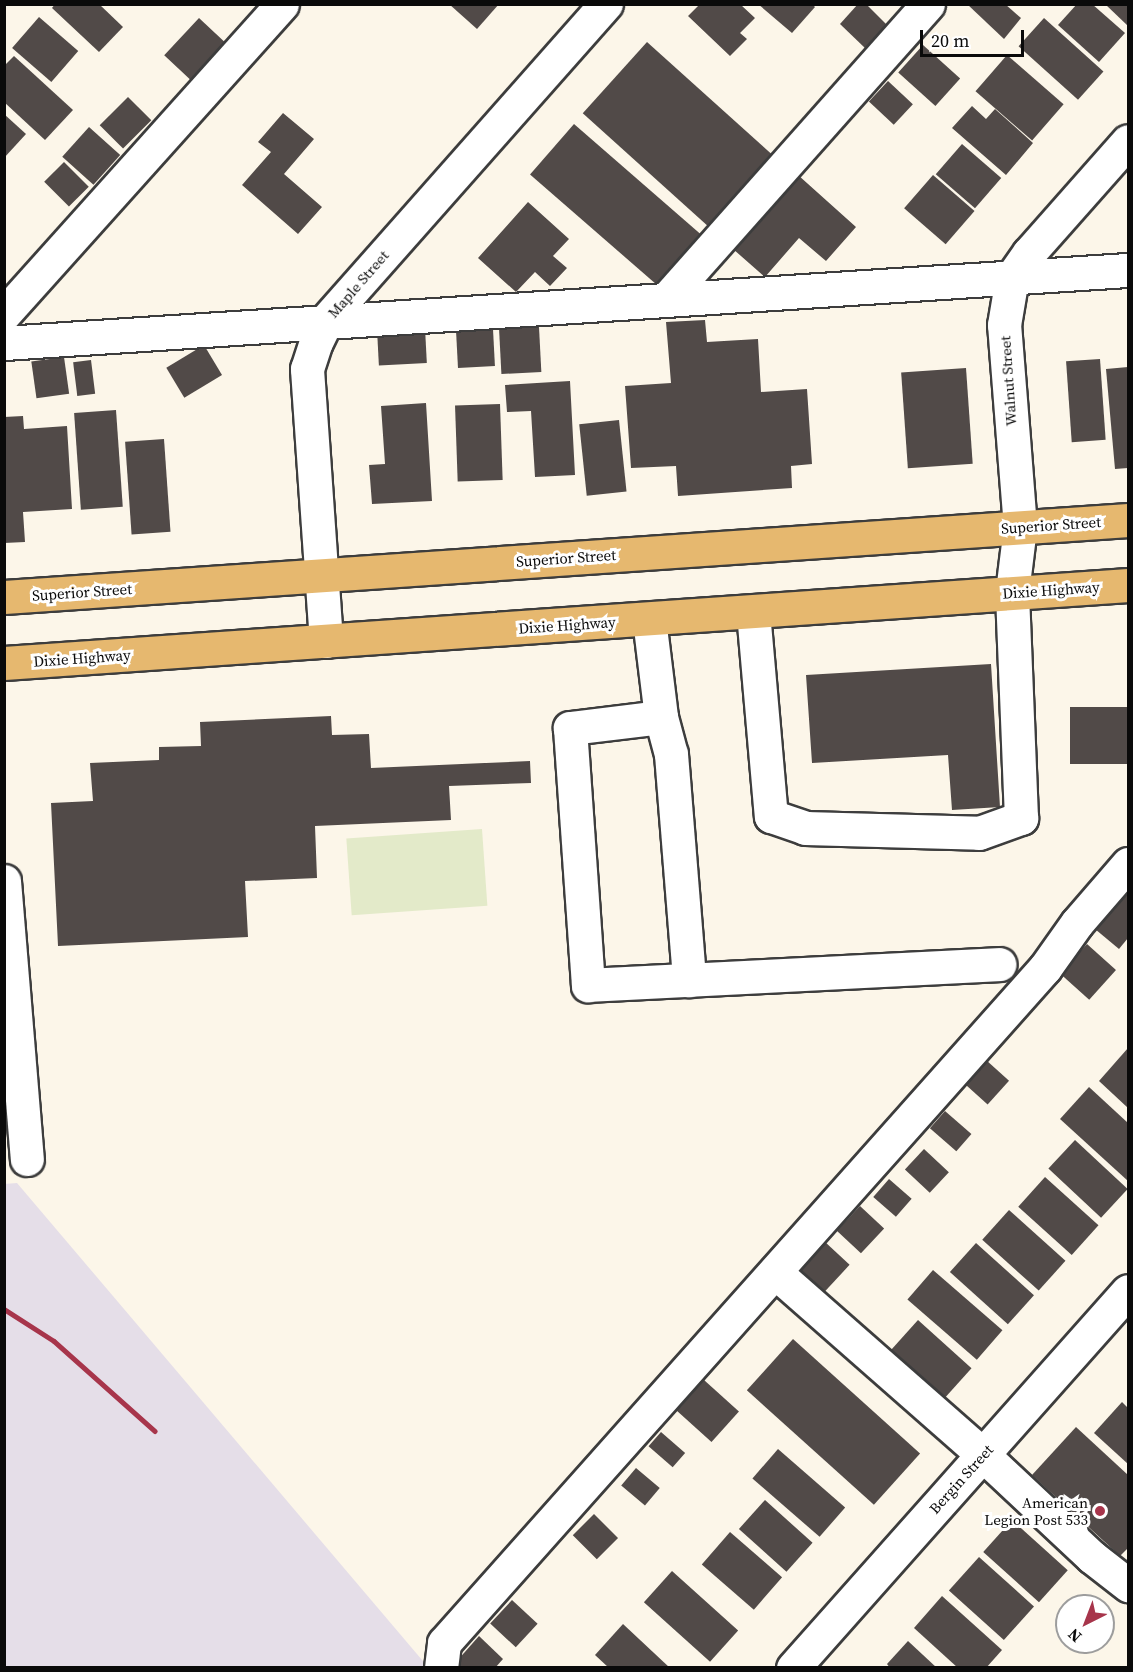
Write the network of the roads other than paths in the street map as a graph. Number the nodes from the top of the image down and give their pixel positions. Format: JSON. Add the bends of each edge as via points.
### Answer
{"nodes":[{"id":1,"x":282,"y":4,"type":"edge"},
{"id":2,"x":606,"y":4,"type":"edge"},
{"id":3,"x":928,"y":4,"type":"edge"},
{"id":4,"x":1128,"y":141,"type":"edge"},
{"id":5,"x":1128,"y":270,"type":"edge"},
{"id":6,"x":1012,"y":277,"type":"junction"},
{"id":7,"x":667,"y":298,"type":"junction"},
{"id":8,"x":4,"y":314,"type":"edge"},
{"id":9,"x":327,"y":319,"type":"junction"},
{"id":10,"x":4,"y":343,"type":"edge"},
{"id":11,"x":1128,"y":520,"type":"edge"},
{"id":12,"x":1020,"y":527,"type":"junction"},
{"id":13,"x":321,"y":575,"type":"junction"},
{"id":14,"x":1128,"y":585,"type":"edge"},
{"id":15,"x":1012,"y":592,"type":"junction"},
{"id":16,"x":4,"y":597,"type":"edge"},
{"id":17,"x":753,"y":612,"type":"junction"},
{"id":18,"x":650,"y":619,"type":"junction"},
{"id":19,"x":326,"y":641,"type":"junction"},
{"id":20,"x":4,"y":663,"type":"edge"},
{"id":21,"x":661,"y":717,"type":"junction"},
{"id":22,"x":1128,"y":864,"type":"edge"},
{"id":23,"x":4,"y":881,"type":"edge"},
{"id":24,"x":999,"y":964,"type":"dead end"},
{"id":25,"x":689,"y":980,"type":"junction"},
{"id":26,"x":27,"y":1159,"type":"dead end"},
{"id":27,"x":775,"y":1272,"type":"junction"},
{"id":28,"x":1128,"y":1291,"type":"edge"},
{"id":29,"x":982,"y":1454,"type":"junction"},
{"id":30,"x":1128,"y":1585,"type":"edge"},
{"id":31,"x":441,"y":1668,"type":"edge"},
{"id":32,"x":793,"y":1668,"type":"edge"}],
"edges":[{"from":1,"to":8,"type":"street"},
{"from":2,"to":9,"type":"street","name":"Maple Street"},
{"from":3,"to":7,"type":"street"},
{"from":4,"to":6,"type":"street","name":"Walnut Street"},
{"from":5,"to":6,"type":"street"},
{"from":6,"to":7,"type":"street"},
{"from":6,"to":12,"type":"street","name":"Walnut Street","via":[[1004,325],[1004,363]]},
{"from":7,"to":9,"type":"street"},
{"from":9,"to":10,"type":"street"},
{"from":9,"to":13,"type":"street","name":"Maple Street","via":[[307,369]]},
{"from":11,"to":12,"type":"main road","name":"Superior Street"},
{"from":12,"to":13,"type":"main road","name":"Superior Street"},
{"from":12,"to":15,"type":"street","name":"Walnut Street"},
{"from":13,"to":16,"type":"main road","name":"Superior Street"},
{"from":13,"to":19,"type":"street","name":"Maple Street"},
{"from":14,"to":15,"type":"main road","name":"Dixie Highway"},
{"from":15,"to":17,"type":"main road","name":"Dixie Highway"},
{"from":15,"to":17,"type":"street","name":"Walnut Street","via":[[1021,818],[979,833],[805,828],[771,816]]},
{"from":17,"to":18,"type":"main road","name":"Dixie Highway"},
{"from":18,"to":19,"type":"main road","name":"Dixie Highway"},
{"from":18,"to":21,"type":"street"},
{"from":19,"to":20,"type":"main road","name":"Dixie Highway"},
{"from":21,"to":25,"type":"street","via":[[671,754]]},
{"from":21,"to":25,"type":"street","via":[[570,728],[588,985]]},
{"from":22,"to":27,"type":"street","via":[[1077,923],[1046,968]]},
{"from":23,"to":26,"type":"street"},
{"from":24,"to":25,"type":"street"},
{"from":27,"to":29,"type":"street"},
{"from":27,"to":31,"type":"street","via":[[444,1643]]},
{"from":28,"to":29,"type":"street","name":"Bergin Street"},
{"from":29,"to":30,"type":"street","via":[[1092,1557]]},
{"from":29,"to":32,"type":"street","name":"Bergin Street"}]}
